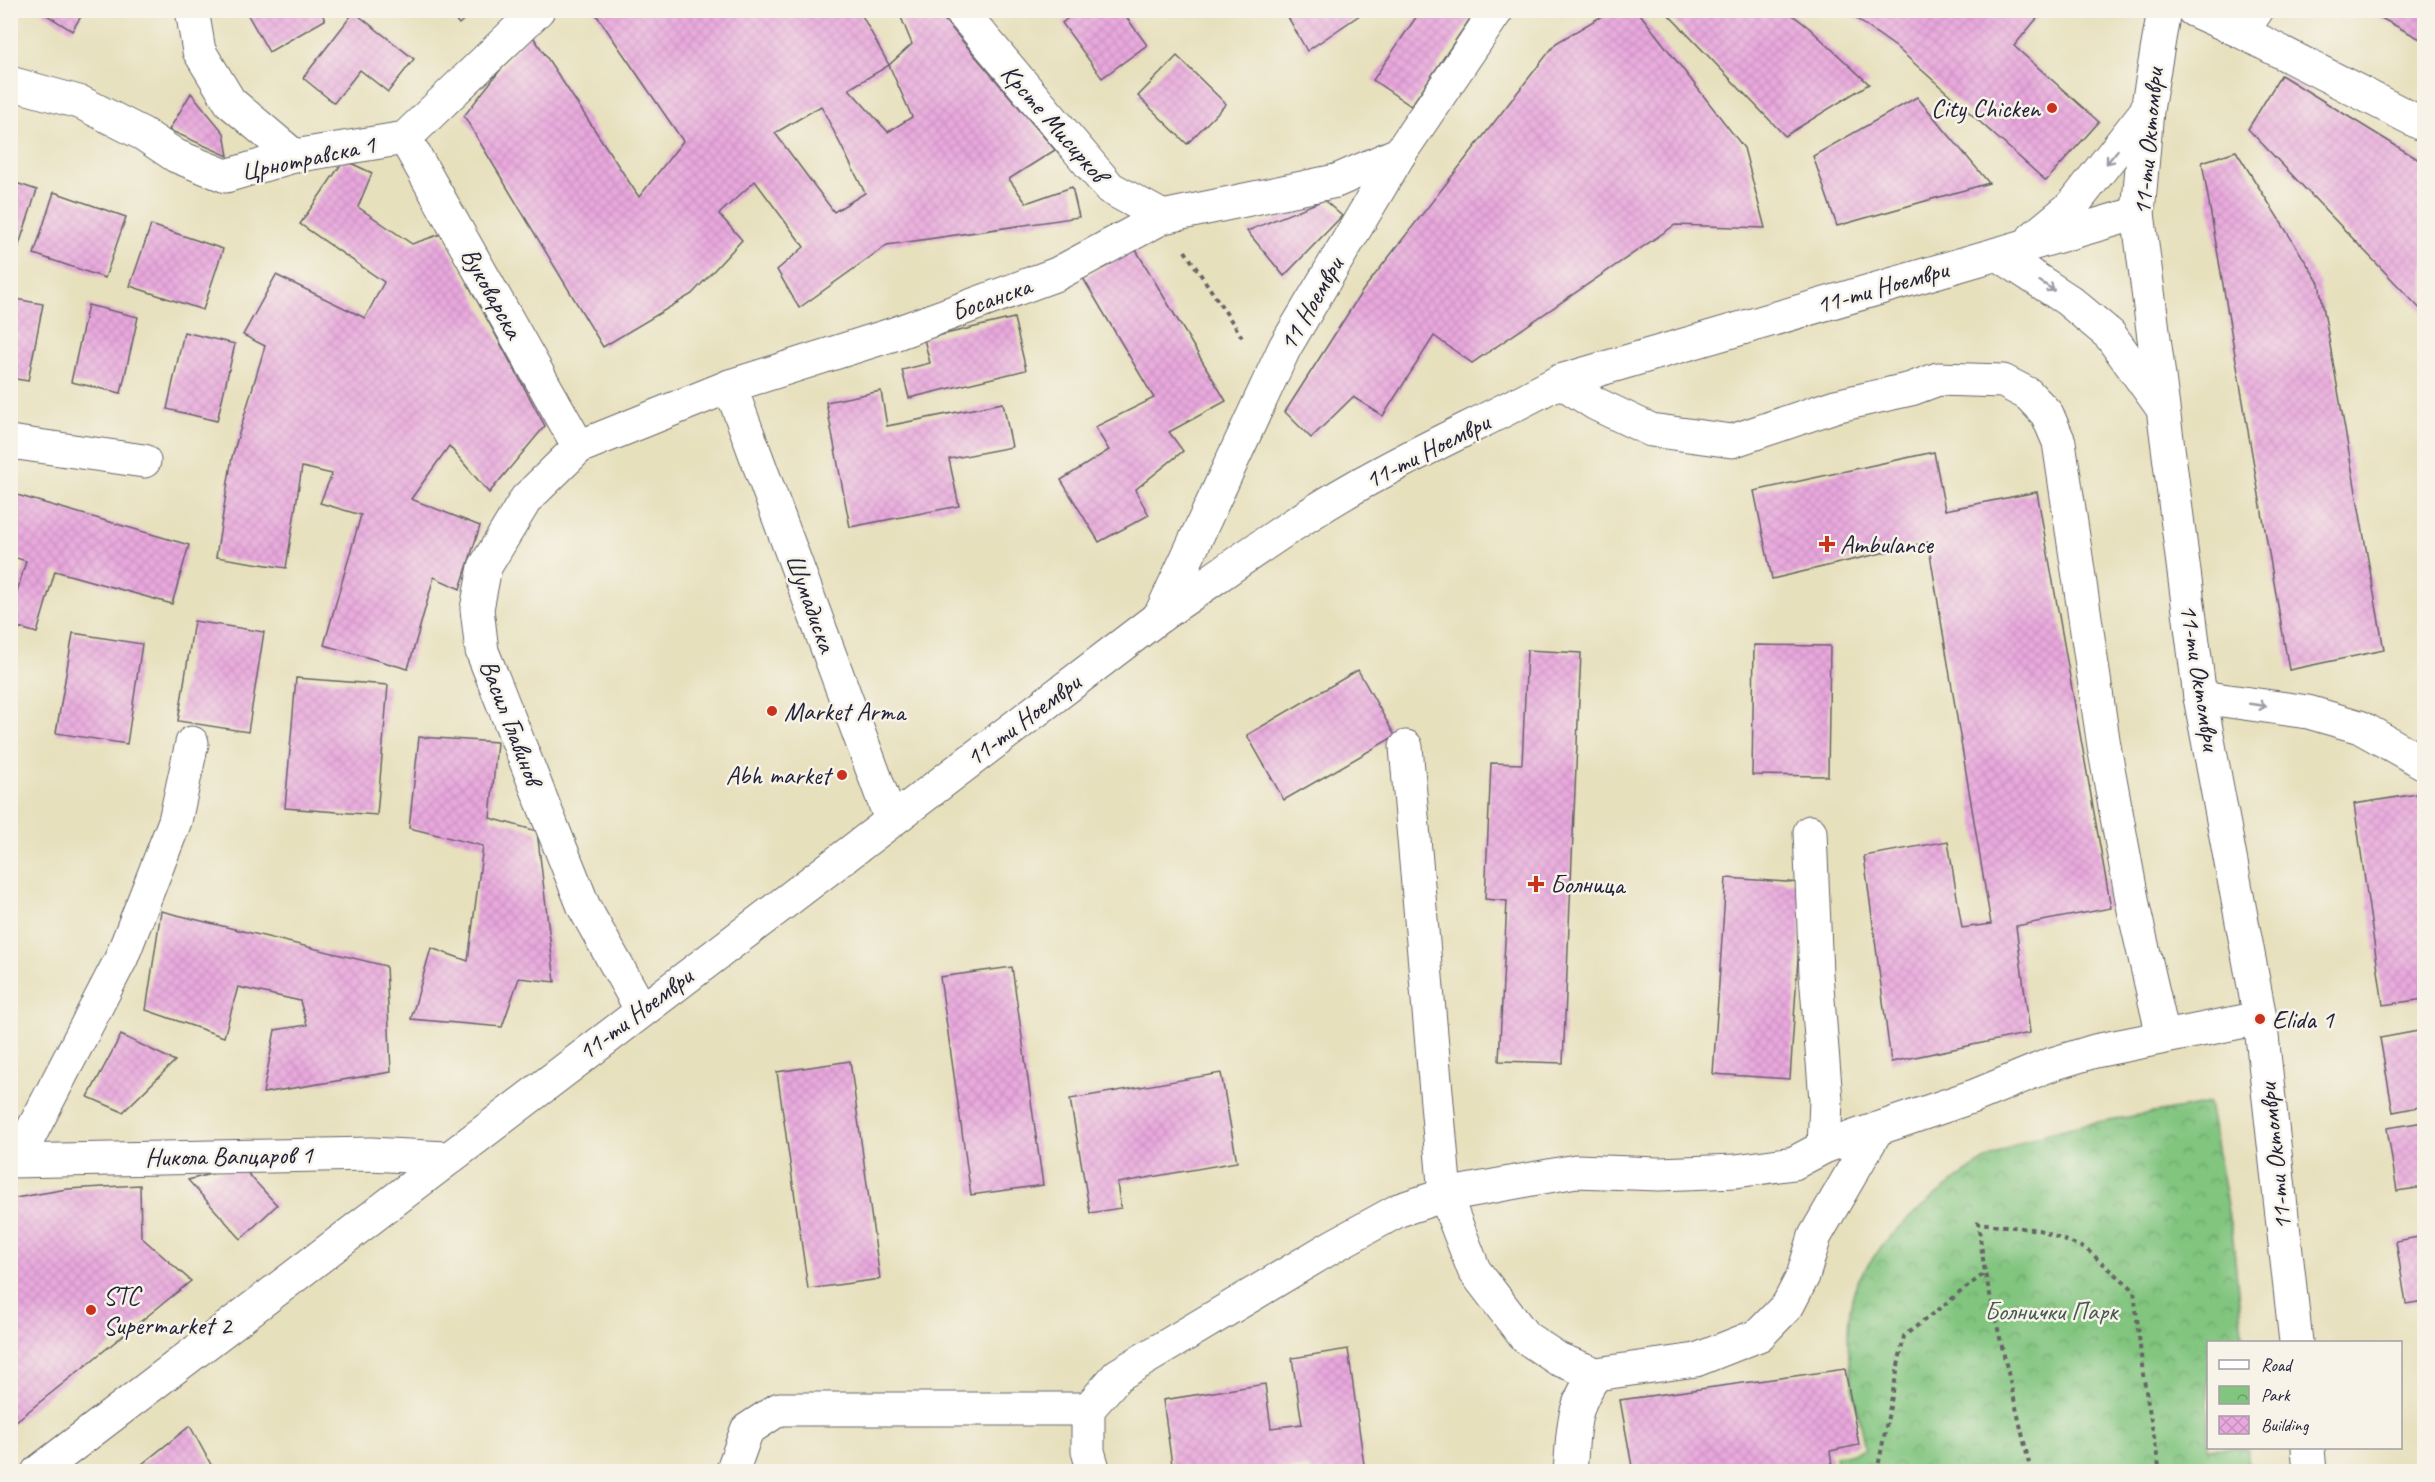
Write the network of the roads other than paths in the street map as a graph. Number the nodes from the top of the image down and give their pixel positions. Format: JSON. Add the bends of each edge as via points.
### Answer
{"nodes":[{"id":1,"x":192,"y":10,"type":"edge"},
{"id":2,"x":538,"y":10,"type":"edge"},
{"id":3,"x":960,"y":10,"type":"edge"},
{"id":4,"x":1497,"y":10,"type":"edge"},
{"id":5,"x":2164,"y":10,"type":"edge"},
{"id":6,"x":2193,"y":10,"type":"edge"},
{"id":7,"x":2249,"y":21,"type":"edge"},
{"id":8,"x":10,"y":82,"type":"edge"},
{"id":9,"x":2146,"y":110,"type":"junction"},
{"id":10,"x":2424,"y":125,"type":"edge"},
{"id":11,"x":405,"y":138,"type":"junction"},
{"id":12,"x":1400,"y":153,"type":"junction"},
{"id":13,"x":294,"y":156,"type":"junction"},
{"id":14,"x":2138,"y":213,"type":"junction"},
{"id":15,"x":1162,"y":217,"type":"junction"},
{"id":16,"x":2010,"y":250,"type":"junction"},
{"id":17,"x":1560,"y":381,"type":"junction"},
{"id":18,"x":730,"y":386,"type":"junction"},
{"id":19,"x":2163,"y":410,"type":"junction"},
{"id":20,"x":10,"y":442,"type":"edge"},
{"id":21,"x":579,"y":447,"type":"junction"},
{"id":22,"x":144,"y":461,"type":"dead end"},
{"id":23,"x":1160,"y":616,"type":"junction"},
{"id":24,"x":2200,"y":697,"type":"junction"},
{"id":25,"x":192,"y":743,"type":"dead end"},
{"id":26,"x":1406,"y":747,"type":"dead end"},
{"id":27,"x":2424,"y":763,"type":"edge"},
{"id":28,"x":891,"y":820,"type":"junction"},
{"id":29,"x":1810,"y":832,"type":"dead end"},
{"id":30,"x":641,"y":1009,"type":"junction"},
{"id":31,"x":2260,"y":1018,"type":"junction"},
{"id":32,"x":2163,"y":1036,"type":"junction"},
{"id":33,"x":1877,"y":1129,"type":"junction"},
{"id":34,"x":1824,"y":1147,"type":"junction"},
{"id":35,"x":446,"y":1158,"type":"junction"},
{"id":36,"x":14,"y":1160,"type":"edge"},
{"id":37,"x":1444,"y":1195,"type":"junction"},
{"id":38,"x":2296,"y":1341,"type":"edge"},
{"id":39,"x":1596,"y":1374,"type":"junction"},
{"id":40,"x":1088,"y":1409,"type":"junction"},
{"id":41,"x":2308,"y":1449,"type":"edge"},
{"id":42,"x":38,"y":1472,"type":"edge"},
{"id":43,"x":732,"y":1472,"type":"edge"},
{"id":44,"x":1094,"y":1472,"type":"edge"},
{"id":45,"x":1570,"y":1472,"type":"edge"},
{"id":46,"x":2310,"y":1472,"type":"edge"}],
"edges":[{"from":1,"to":13,"type":"street","via":[[199,51],[230,102]]},
{"from":2,"to":11,"type":"street","name":"Црнотравска 1"},
{"from":3,"to":15,"type":"street","name":"Крсте Мисирков","via":[[1110,188]]},
{"from":4,"to":12,"type":"street","name":"11 Ноември"},
{"from":5,"to":9,"type":"street","name":"11-ти Октомври"},
{"from":6,"to":7,"type":"street"},
{"from":7,"to":10,"type":"street"},
{"from":8,"to":13,"type":"street","name":"Црнотравска 1","via":[[82,103],[176,156],[226,176]]},
{"from":9,"to":14,"type":"street","name":"11-ти Октомври"},
{"from":9,"to":16,"type":"street","one_way":true,"via":[[2073,205]]},
{"from":11,"to":13,"type":"street","name":"Црнотравска 1"},
{"from":11,"to":21,"type":"street","name":"Вуковарска"},
{"from":12,"to":15,"type":"street","name":"Босанска","via":[[1336,181]]},
{"from":12,"to":23,"type":"street","name":"11 Ноември","via":[[1285,347]]},
{"from":14,"to":16,"type":"street","name":"11-ти Ноември"},
{"from":14,"to":19,"type":"street","name":"11-ти Октомври"},
{"from":15,"to":18,"type":"street","name":"Босанска","via":[[1057,274],[894,334]]},
{"from":16,"to":17,"type":"street","name":"11-ти Ноември"},
{"from":16,"to":19,"type":"street","one_way":true,"via":[[2110,335]]},
{"from":17,"to":23,"type":"street","name":"11-ти Ноември","via":[[1381,472]]},
{"from":17,"to":32,"type":"street","via":[[1596,404],[1651,430],[1732,441],[1835,406],[1938,379],[2003,381],[2028,394],[2047,414],[2060,442],[2104,746],[2134,910]]},
{"from":18,"to":21,"type":"street","name":"Босанска"},
{"from":18,"to":28,"type":"street","name":"Шумадиска"},
{"from":19,"to":24,"type":"street","name":"11-ти Октомври"},
{"from":20,"to":22,"type":"street"},
{"from":21,"to":30,"type":"street","name":"Васил Главинов","via":[[526,499],[485,567],[477,609],[482,651],[584,907]]},
{"from":23,"to":28,"type":"street","name":"11-ти Ноември"},
{"from":24,"to":27,"type":"street","one_way":true,"via":[[2308,712],[2360,727]]},
{"from":24,"to":31,"type":"street","name":"11-ти Октомври"},
{"from":25,"to":36,"type":"street","via":[[175,821],[121,959]]},
{"from":26,"to":37,"type":"street"},
{"from":28,"to":30,"type":"street","name":"11-ти Ноември"},
{"from":29,"to":34,"type":"street","via":[[1826,1100]]},
{"from":30,"to":35,"type":"street","name":"11-ти Ноември"},
{"from":31,"to":32,"type":"street"},
{"from":31,"to":38,"type":"street","name":"11-ти Октомври"},
{"from":32,"to":33,"type":"street","via":[[2052,1064]]},
{"from":33,"to":34,"type":"street"},
{"from":33,"to":39,"type":"street","via":[[1815,1236],[1803,1276],[1788,1305],[1759,1335],[1696,1360]]},
{"from":34,"to":37,"type":"street","via":[[1794,1163],[1736,1171],[1576,1171]]},
{"from":35,"to":36,"type":"street","name":"Никола Вапцаров 1","via":[[370,1154]]},
{"from":35,"to":42,"type":"street","name":"11-ти Ноември"},
{"from":37,"to":39,"type":"street","via":[[1474,1270],[1525,1337],[1558,1359]]},
{"from":37,"to":40,"type":"street","via":[[1399,1210],[1335,1245],[1118,1375]]},
{"from":39,"to":45,"type":"street","via":[[1580,1395],[1572,1430]]},
{"from":40,"to":43,"type":"street","via":[[779,1408],[747,1430]]},
{"from":40,"to":44,"type":"street","via":[[1088,1452]]},
{"from":41,"to":46,"type":"street"}]}
